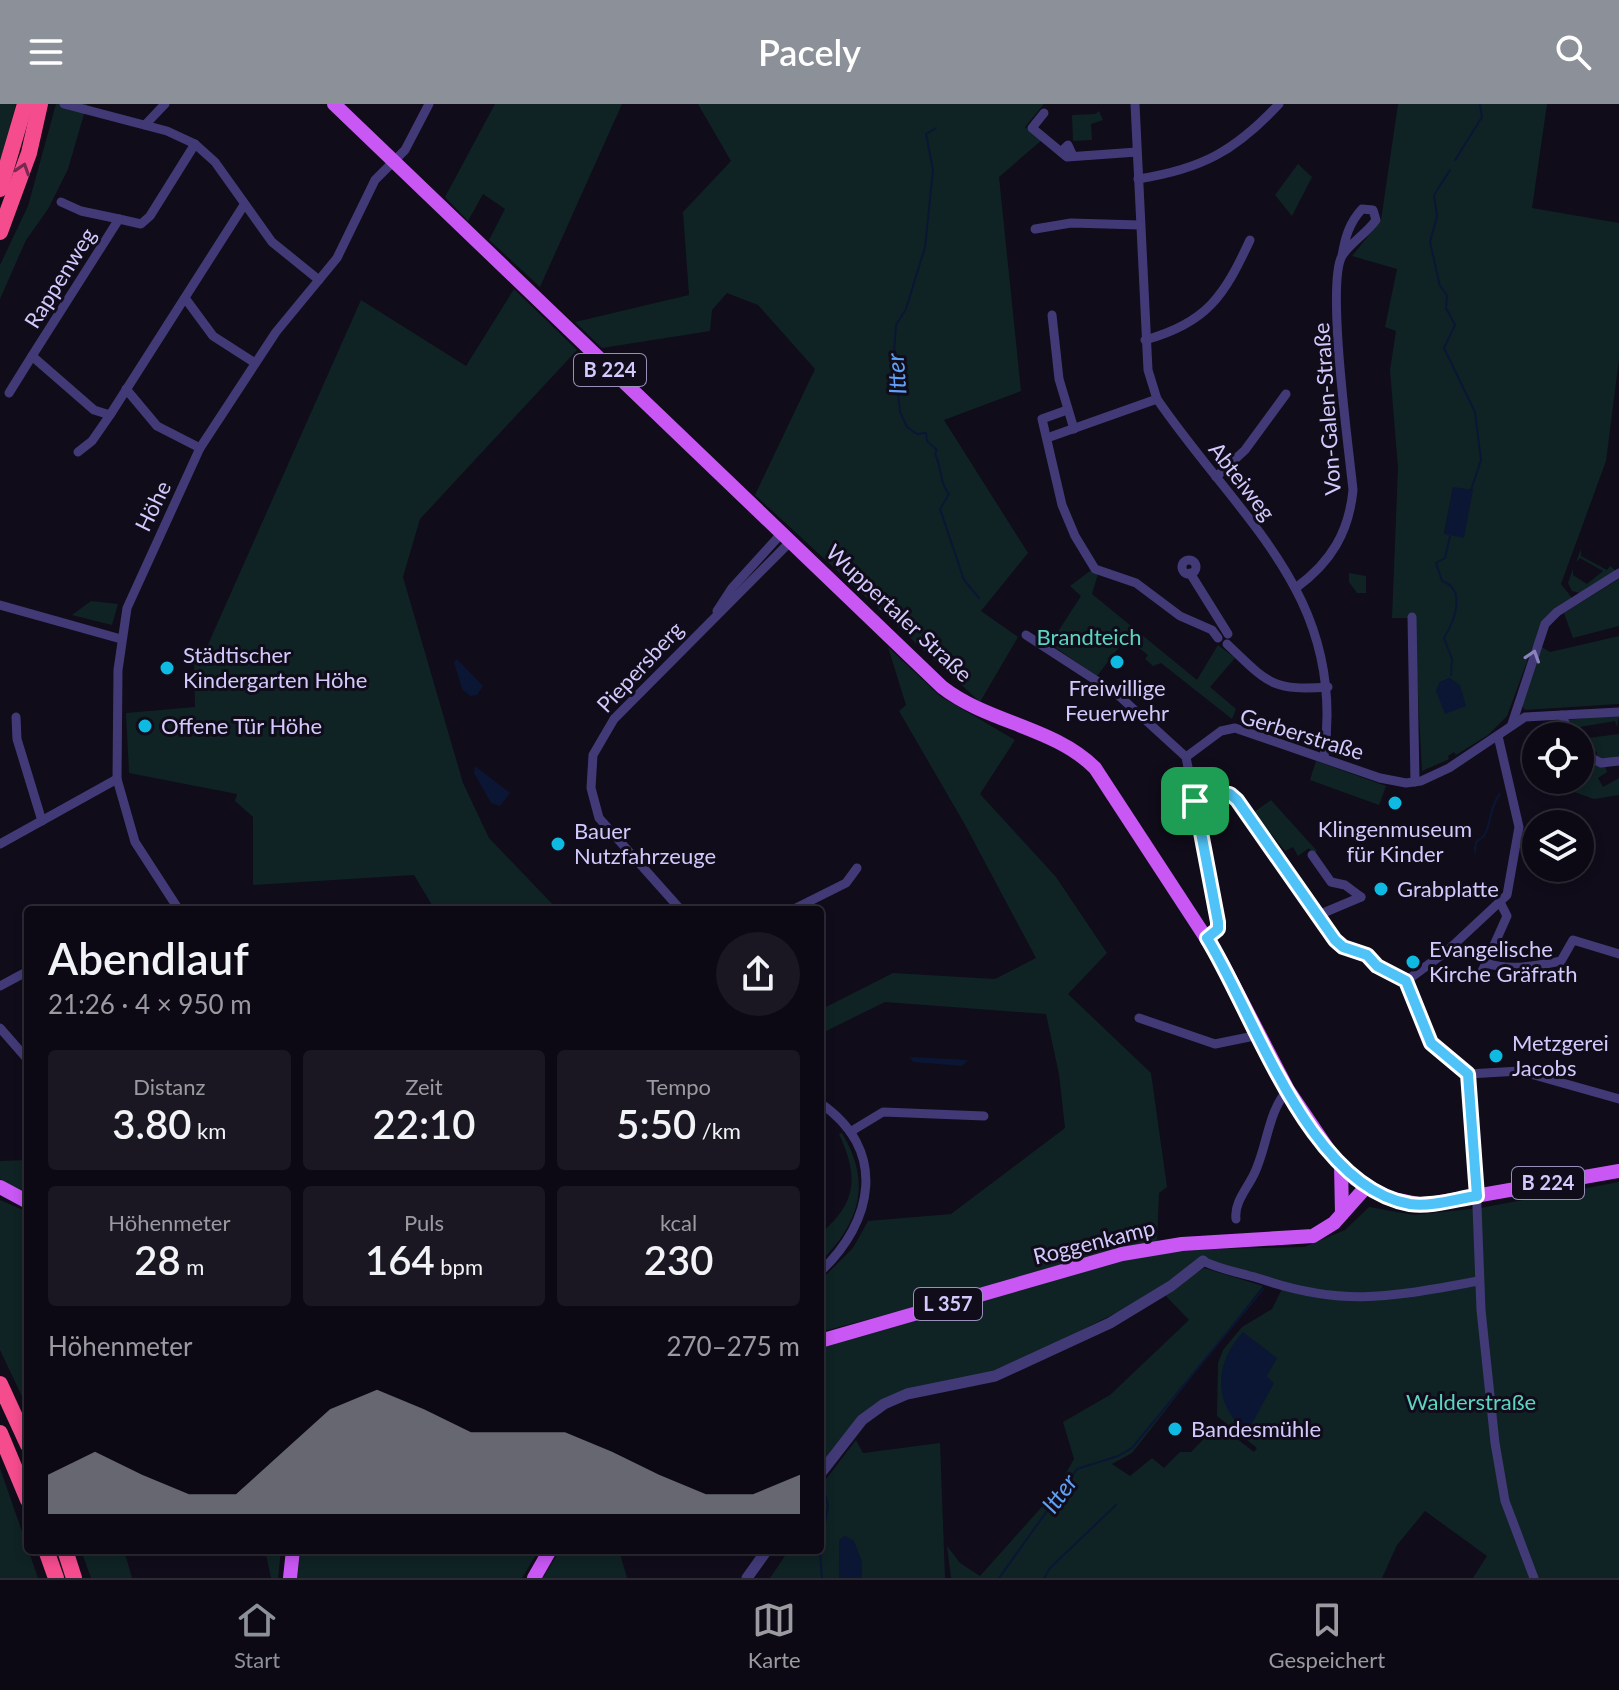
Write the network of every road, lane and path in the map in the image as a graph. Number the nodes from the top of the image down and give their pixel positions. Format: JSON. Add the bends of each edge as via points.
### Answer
{"nodes":[{"id":1,"x":25,"y":104,"type":"edge"},
{"id":2,"x":40,"y":104,"type":"edge"},
{"id":3,"x":64,"y":104,"type":"edge"},
{"id":4,"x":165,"y":104,"type":"edge"},
{"id":5,"x":334,"y":104,"type":"edge"},
{"id":6,"x":429,"y":104,"type":"edge"},
{"id":7,"x":1135,"y":104,"type":"edge"},
{"id":8,"x":1279,"y":104,"type":"edge"},
{"id":9,"x":1044,"y":113,"type":"dead end"},
{"id":10,"x":145,"y":125,"type":"junction"},
{"id":11,"x":195,"y":144,"type":"junction"},
{"id":12,"x":1137,"y":152,"type":"junction"},
{"id":13,"x":393,"y":161,"type":"junction"},
{"id":14,"x":1138,"y":179,"type":"junction"},
{"id":15,"x":0,"y":189,"type":"edge"},
{"id":16,"x":61,"y":202,"type":"dead end"},
{"id":17,"x":244,"y":205,"type":"junction"},
{"id":18,"x":119,"y":219,"type":"junction"},
{"id":19,"x":1140,"y":225,"type":"junction"},
{"id":20,"x":1035,"y":229,"type":"dead end"},
{"id":21,"x":0,"y":232,"type":"edge"},
{"id":22,"x":1250,"y":240,"type":"dead end"},
{"id":23,"x":1342,"y":256,"type":"junction"},
{"id":24,"x":319,"y":280,"type":"junction"},
{"id":25,"x":185,"y":298,"type":"junction"},
{"id":26,"x":1052,"y":315,"type":"dead end"},
{"id":27,"x":1145,"y":340,"type":"junction"},
{"id":28,"x":32,"y":356,"type":"junction"},
{"id":29,"x":255,"y":363,"type":"junction"},
{"id":30,"x":126,"y":389,"type":"junction"},
{"id":31,"x":9,"y":393,"type":"dead end"},
{"id":32,"x":1286,"y":394,"type":"dead end"},
{"id":33,"x":1157,"y":399,"type":"junction"},
{"id":34,"x":1067,"y":410,"type":"junction"},
{"id":35,"x":110,"y":415,"type":"junction"},
{"id":36,"x":1074,"y":429,"type":"junction"},
{"id":37,"x":1047,"y":438,"type":"junction"},
{"id":38,"x":200,"y":448,"type":"junction"},
{"id":39,"x":78,"y":452,"type":"dead end"},
{"id":40,"x":1216,"y":477,"type":"junction"},
{"id":41,"x":786,"y":538,"type":"junction"},
{"id":42,"x":1190,"y":573,"type":"dead end"},
{"id":43,"x":1619,"y":573,"type":"edge"},
{"id":44,"x":1297,"y":587,"type":"junction"},
{"id":45,"x":0,"y":605,"type":"edge"},
{"id":46,"x":1412,"y":617,"type":"dead end"},
{"id":47,"x":1026,"y":635,"type":"dead end"},
{"id":48,"x":121,"y":639,"type":"junction"},
{"id":49,"x":1225,"y":639,"type":"junction"},
{"id":50,"x":1328,"y":687,"type":"junction"},
{"id":51,"x":1619,"y":712,"type":"edge"},
{"id":52,"x":1562,"y":715,"type":"junction"},
{"id":53,"x":16,"y":717,"type":"dead end"},
{"id":54,"x":1565,"y":722,"type":"edge"},
{"id":55,"x":1512,"y":724,"type":"junction"},
{"id":56,"x":1498,"y":736,"type":"junction"},
{"id":57,"x":1186,"y":757,"type":"junction"},
{"id":58,"x":1324,"y":757,"type":"junction"},
{"id":59,"x":1594,"y":759,"type":"edge"},
{"id":60,"x":1619,"y":761,"type":"edge"},
{"id":61,"x":117,"y":779,"type":"junction"},
{"id":62,"x":1415,"y":782,"type":"junction"},
{"id":63,"x":1195,"y":801,"type":"junction"},
{"id":64,"x":42,"y":821,"type":"junction"},
{"id":65,"x":0,"y":844,"type":"edge"},
{"id":66,"x":1312,"y":855,"type":"dead end"},
{"id":67,"x":857,"y":868,"type":"dead end"},
{"id":68,"x":1501,"y":904,"type":"junction"},
{"id":69,"x":176,"y":906,"type":"edge"},
{"id":70,"x":677,"y":906,"type":"edge"},
{"id":71,"x":800,"y":906,"type":"edge"},
{"id":72,"x":1316,"y":916,"type":"junction"},
{"id":73,"x":1207,"y":938,"type":"junction"},
{"id":74,"x":1619,"y":954,"type":"edge"},
{"id":75,"x":1487,"y":963,"type":"junction"},
{"id":76,"x":24,"y":973,"type":"edge"},
{"id":77,"x":1478,"y":979,"type":"dead end"},
{"id":78,"x":1406,"y":981,"type":"junction"},
{"id":79,"x":0,"y":986,"type":"edge"},
{"id":80,"x":1139,"y":1018,"type":"dead end"},
{"id":81,"x":0,"y":1028,"type":"edge"},
{"id":82,"x":1259,"y":1035,"type":"junction"},
{"id":83,"x":24,"y":1055,"type":"edge"},
{"id":84,"x":1468,"y":1074,"type":"junction"},
{"id":85,"x":1288,"y":1090,"type":"junction"},
{"id":86,"x":1619,"y":1099,"type":"edge"},
{"id":87,"x":824,"y":1107,"type":"edge"},
{"id":88,"x":984,"y":1116,"type":"dead end"},
{"id":89,"x":850,"y":1132,"type":"junction"},
{"id":90,"x":1341,"y":1165,"type":"junction"},
{"id":91,"x":1619,"y":1171,"type":"edge"},
{"id":92,"x":0,"y":1187,"type":"edge"},
{"id":93,"x":1366,"y":1187,"type":"junction"},
{"id":94,"x":1477,"y":1196,"type":"junction"},
{"id":95,"x":24,"y":1200,"type":"edge"},
{"id":96,"x":1342,"y":1214,"type":"junction"},
{"id":97,"x":1236,"y":1219,"type":"dead end"},
{"id":98,"x":1203,"y":1261,"type":"joint"},
{"id":99,"x":824,"y":1268,"type":"edge"},
{"id":100,"x":1479,"y":1281,"type":"junction"},
{"id":101,"x":824,"y":1340,"type":"edge"},
{"id":102,"x":0,"y":1384,"type":"edge"},
{"id":103,"x":0,"y":1433,"type":"edge"},
{"id":104,"x":24,"y":1436,"type":"edge"},
{"id":105,"x":824,"y":1469,"type":"edge"},
{"id":106,"x":24,"y":1490,"type":"edge"},
{"id":107,"x":47,"y":1554,"type":"edge"},
{"id":108,"x":66,"y":1554,"type":"edge"},
{"id":109,"x":293,"y":1554,"type":"edge"},
{"id":110,"x":548,"y":1554,"type":"edge"},
{"id":111,"x":764,"y":1554,"type":"edge"},
{"id":112,"x":56,"y":1578,"type":"edge"},
{"id":113,"x":74,"y":1578,"type":"edge"},
{"id":114,"x":290,"y":1578,"type":"edge"},
{"id":115,"x":534,"y":1578,"type":"edge"},
{"id":116,"x":747,"y":1578,"type":"edge"},
{"id":117,"x":1534,"y":1578,"type":"edge"}],
"edges":[{"from":1,"to":15,"type":"highway"},
{"from":21,"to":2,"type":"highway","one_way":true,"via":[[29,153]]},
{"from":3,"to":10,"type":"street"},
{"from":4,"to":10,"type":"street"},
{"from":5,"to":13,"type":"main road","number":"B 224"},
{"from":6,"to":13,"type":"street","name":"Höhe","via":[[405,150]]},
{"from":7,"to":12,"type":"street","name":"Abteiweg"},
{"from":8,"to":14,"type":"street","via":[[1244,138],[1208,162]]},
{"from":9,"to":12,"type":"street","via":[[1032,128],[1061,152]]},
{"from":10,"to":11,"type":"street"},
{"from":11,"to":17,"type":"street","via":[[215,162]]},
{"from":11,"to":18,"type":"street","name":"Rappenweg","via":[[150,216],[141,224]]},
{"from":12,"to":14,"type":"street","name":"Abteiweg"},
{"from":13,"to":24,"type":"street","name":"Höhe","via":[[375,180],[344,246]]},
{"from":13,"to":41,"type":"main road","name":"Wuppertaler Straße","number":"B 224"},
{"from":14,"to":19,"type":"street","name":"Abteiweg"},
{"from":16,"to":18,"type":"street","name":"Rappenweg"},
{"from":17,"to":24,"type":"street","via":[[272,242]]},
{"from":17,"to":25,"type":"street"},
{"from":18,"to":28,"type":"street","name":"Rappenweg"},
{"from":19,"to":20,"type":"street","via":[[1071,223]]},
{"from":19,"to":27,"type":"street","name":"Abteiweg"},
{"from":22,"to":27,"type":"street","via":[[1212,306],[1185,326]]},
{"from":23,"to":23,"type":"street","name":"Von-Galen-Straße","via":[[1374,223],[1373,210],[1362,209],[1355,218]]},
{"from":23,"to":44,"type":"street","name":"Von-Galen-Straße","via":[[1339,339],[1351,509],[1330,556]]},
{"from":24,"to":29,"type":"street","name":"Höhe"},
{"from":25,"to":29,"type":"street","via":[[212,335]]},
{"from":25,"to":30,"type":"street"},
{"from":26,"to":34,"type":"street"},
{"from":27,"to":33,"type":"street","name":"Abteiweg"},
{"from":28,"to":31,"type":"street","name":"Rappenweg"},
{"from":28,"to":35,"type":"street","name":"Rappenweg","via":[[94,410]]},
{"from":29,"to":38,"type":"street","name":"Höhe"},
{"from":30,"to":35,"type":"street"},
{"from":30,"to":38,"type":"street","via":[[157,426]]},
{"from":32,"to":40,"type":"street","via":[[1254,440]]},
{"from":33,"to":36,"type":"street"},
{"from":33,"to":40,"type":"street","name":"Abteiweg"},
{"from":34,"to":36,"type":"street"},
{"from":34,"to":37,"type":"street","via":[[1042,419]]},
{"from":35,"to":39,"type":"street"},
{"from":36,"to":37,"type":"street"},
{"from":37,"to":49,"type":"street","via":[[1069,524],[1095,569],[1136,583],[1180,616]]},
{"from":38,"to":48,"type":"street","name":"Höhe","via":[[134,588]]},
{"from":40,"to":44,"type":"street","name":"Abteiweg"},
{"from":41,"to":70,"type":"street","name":"Piepersberg","via":[[732,588],[717,612],[614,719],[598,743],[591,770],[599,818]]},
{"from":41,"to":73,"type":"main road","name":"Wuppertaler Straße","number":"B 224","via":[[954,696],[1072,749],[1090,763]]},
{"from":42,"to":49,"type":"street"},
{"from":55,"to":43,"type":"street","one_way":true,"via":[[1551,616]]},
{"from":44,"to":50,"type":"street","name":"Abteiweg","via":[[1319,643]]},
{"from":45,"to":48,"type":"street"},
{"from":46,"to":62,"type":"street"},
{"from":47,"to":57,"type":"street","via":[[1117,694]]},
{"from":48,"to":61,"type":"street","name":"Höhe"},
{"from":49,"to":50,"type":"street","via":[[1279,687]]},
{"from":50,"to":58,"type":"street","name":"Abteiweg"},
{"from":51,"to":52,"type":"street"},
{"from":52,"to":54,"type":"street"},
{"from":52,"to":55,"type":"street","via":[[1528,716]]},
{"from":53,"to":64,"type":"street","via":[[17,739]]},
{"from":55,"to":56,"type":"street"},
{"from":56,"to":62,"type":"street","via":[[1449,768]]},
{"from":56,"to":68,"type":"street","via":[[1519,836]]},
{"from":57,"to":58,"type":"street","name":"Gerberstraße","via":[[1230,728]]},
{"from":57,"to":63,"type":"street"},
{"from":58,"to":62,"type":"street","name":"Gerberstraße","via":[[1385,779]]},
{"from":59,"to":60,"type":"street"},
{"from":61,"to":64,"type":"street"},
{"from":61,"to":69,"type":"street","name":"Höhe","via":[[135,842]]},
{"from":63,"to":72,"type":"street","via":[[1219,792],[1232,795]]},
{"from":63,"to":73,"type":"street","via":[[1218,922]]},
{"from":64,"to":65,"type":"street"},
{"from":66,"to":72,"type":"street","via":[[1331,882],[1361,897]]},
{"from":67,"to":71,"type":"street","via":[[846,883]]},
{"from":68,"to":75,"type":"street","via":[[1507,916]]},
{"from":68,"to":78,"type":"street"},
{"from":72,"to":78,"type":"street","via":[[1339,944]]},
{"from":73,"to":82,"type":"main road","name":"Wuppertaler Straße","number":"B 224"},
{"from":74,"to":75,"type":"street","via":[[1573,940],[1558,962],[1504,968]]},
{"from":75,"to":77,"type":"street"},
{"from":76,"to":79,"type":"street"},
{"from":78,"to":84,"type":"street","via":[[1431,1043]]},
{"from":80,"to":82,"type":"street","via":[[1215,1044]]},
{"from":81,"to":83,"type":"street"},
{"from":82,"to":85,"type":"main road","name":"Wuppertaler Straße","number":"B 224"},
{"from":84,"to":86,"type":"street","via":[[1520,1071]]},
{"from":84,"to":94,"type":"street"},
{"from":85,"to":90,"type":"main road","name":"Wuppertaler Straße","number":"B 224"},
{"from":85,"to":97,"type":"street","via":[[1278,1101],[1262,1158],[1236,1208]]},
{"from":87,"to":89,"type":"street"},
{"from":88,"to":89,"type":"street","via":[[883,1112]]},
{"from":89,"to":99,"type":"street","via":[[863,1164],[864,1207],[851,1239]]},
{"from":90,"to":93,"type":"main road","name":"Wuppertaler Straße","number":"B 224"},
{"from":90,"to":96,"type":"main road"},
{"from":91,"to":94,"type":"main road","name":"Wuppertaler Straße","number":"B 224"},
{"from":92,"to":95,"type":"main road"},
{"from":93,"to":94,"type":"main road","name":"Wuppertaler Straße","number":"B 224","via":[[1424,1205]]},
{"from":93,"to":96,"type":"main road","name":"Roggenkamp","number":"L 357"},
{"from":94,"to":100,"type":"street"},
{"from":96,"to":101,"type":"main road","name":"Roggenkamp","number":"L 357","via":[[1323,1230],[1299,1239],[1182,1244],[1122,1254]]},
{"from":98,"to":100,"type":"street","via":[[1280,1287],[1340,1299],[1368,1300]]},
{"from":98,"to":105,"type":"street","via":[[1110,1323],[995,1376],[907,1394],[884,1404],[862,1420]]},
{"from":100,"to":117,"type":"street","via":[[1501,1485]]},
{"from":102,"to":104,"type":"highway"},
{"from":103,"to":106,"type":"highway"},
{"from":107,"to":112,"type":"highway"},
{"from":108,"to":113,"type":"highway"},
{"from":109,"to":114,"type":"main road"},
{"from":110,"to":115,"type":"main road"},
{"from":111,"to":116,"type":"street"}]}
